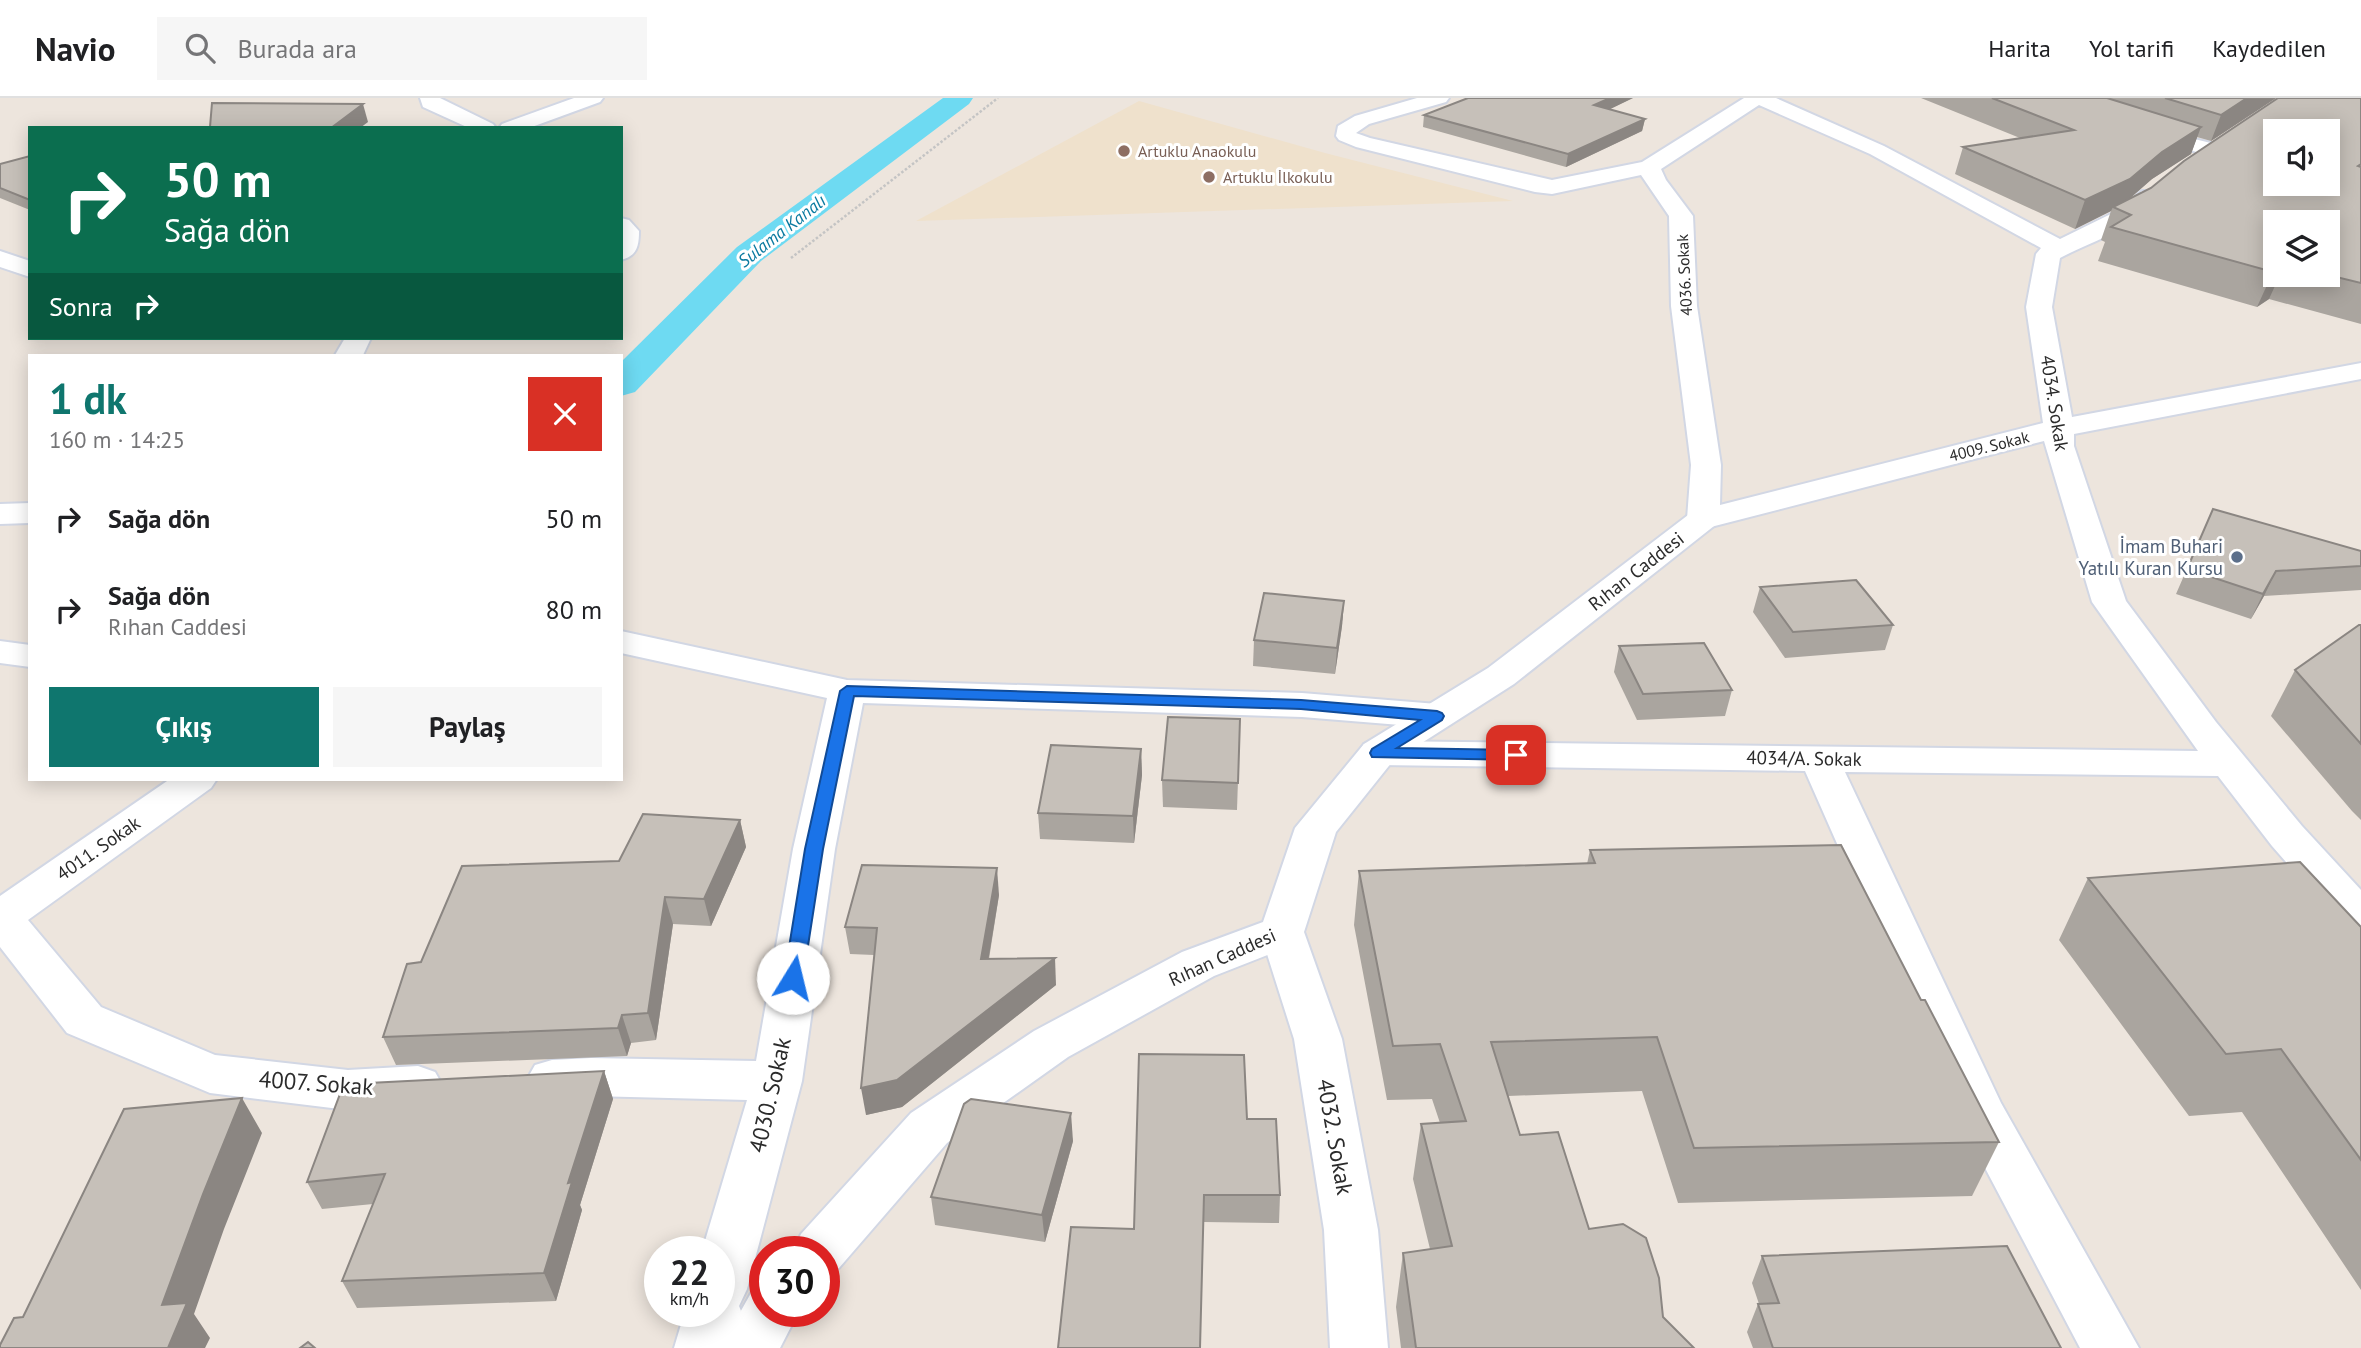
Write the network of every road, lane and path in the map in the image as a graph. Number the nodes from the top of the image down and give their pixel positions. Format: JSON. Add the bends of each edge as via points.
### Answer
{"nodes":[{"id":1,"x":430,"y":98,"type":"edge"},
{"id":2,"x":593,"y":98,"type":"edge"},
{"id":3,"x":998,"y":98,"type":"edge"},
{"id":4,"x":1439,"y":98,"type":"edge"},
{"id":5,"x":1758,"y":98,"type":"edge"},
{"id":6,"x":2047,"y":98,"type":"edge"},
{"id":7,"x":482,"y":126,"type":"edge"},
{"id":8,"x":515,"y":126,"type":"edge"},
{"id":9,"x":1649,"y":167,"type":"junction"},
{"id":10,"x":623,"y":227,"type":"edge"},
{"id":11,"x":2059,"y":247,"type":"junction"},
{"id":12,"x":623,"y":251,"type":"edge"},
{"id":13,"x":0,"y":258,"type":"edge"},
{"id":14,"x":791,"y":258,"type":"dead end"},
{"id":15,"x":28,"y":269,"type":"edge"},
{"id":16,"x":2361,"y":371,"type":"edge"},
{"id":17,"x":2059,"y":428,"type":"junction"},
{"id":18,"x":28,"y":513,"type":"edge"},
{"id":19,"x":0,"y":514,"type":"edge"},
{"id":20,"x":1703,"y":519,"type":"junction"},
{"id":21,"x":623,"y":642,"type":"edge"},
{"id":22,"x":0,"y":652,"type":"edge"},
{"id":23,"x":28,"y":656,"type":"edge"},
{"id":24,"x":847,"y":691,"type":"junction"},
{"id":25,"x":1437,"y":716,"type":"junction"},
{"id":26,"x":1378,"y":753,"type":"junction"},
{"id":27,"x":1819,"y":758,"type":"junction"},
{"id":28,"x":2230,"y":764,"type":"junction"},
{"id":29,"x":194,"y":781,"type":"edge"},
{"id":30,"x":0,"y":917,"type":"edge"},
{"id":31,"x":2361,"y":918,"type":"edge"},
{"id":32,"x":1282,"y":932,"type":"junction"},
{"id":33,"x":510,"y":1081,"type":"edge"},
{"id":34,"x":777,"y":1081,"type":"junction"},
{"id":35,"x":456,"y":1084,"type":"edge"},
{"id":36,"x":734,"y":1236,"type":"edge"},
{"id":37,"x":833,"y":1236,"type":"edge"},
{"id":38,"x":709,"y":1327,"type":"edge"},
{"id":39,"x":761,"y":1327,"type":"edge"},
{"id":40,"x":703,"y":1348,"type":"edge"},
{"id":41,"x":749,"y":1348,"type":"edge"},
{"id":42,"x":1359,"y":1348,"type":"edge"},
{"id":43,"x":2110,"y":1348,"type":"edge"}],
"edges":[{"from":1,"to":7,"type":"street","via":[[430,103]]},
{"from":2,"to":8,"type":"street"},
{"from":3,"to":14,"type":"path"},
{"from":4,"to":9,"type":"street","via":[[1362,120],[1345,130],[1346,136],[1535,185],[1566,186]]},
{"from":5,"to":9,"type":"street"},
{"from":5,"to":11,"type":"street","via":[[1877,150]]},
{"from":6,"to":11,"type":"street","via":[[2163,137],[2226,144],[2129,215]]},
{"from":9,"to":20,"type":"street","name":"4036. Sokak","via":[[1681,216],[1684,306],[1706,465]]},
{"from":10,"to":12,"type":"street","via":[[627,247]]},
{"from":11,"to":17,"type":"street","name":"4034. Sokak","via":[[2049,254],[2039,307]]},
{"from":13,"to":15,"type":"street"},
{"from":16,"to":17,"type":"street","name":"4009. Sokak"},
{"from":17,"to":20,"type":"street","name":"4009. Sokak"},
{"from":17,"to":28,"type":"street","name":"4034. Sokak","via":[[2059,446],[2109,601]]},
{"from":18,"to":19,"type":"street"},
{"from":20,"to":25,"type":"street","name":"Rıhan Caddesi","via":[[1501,676]]},
{"from":21,"to":24,"type":"street"},
{"from":22,"to":23,"type":"street"},
{"from":24,"to":25,"type":"street","via":[[1301,705]]},
{"from":24,"to":34,"type":"street","name":"4030. Sokak","via":[[814,849]]},
{"from":25,"to":26,"type":"street","name":"Rıhan Caddesi"},
{"from":26,"to":27,"type":"street","name":"4034/A. Sokak"},
{"from":26,"to":32,"type":"street","name":"Rıhan Caddesi","via":[[1316,828]]},
{"from":27,"to":28,"type":"street","name":"4034/A. Sokak"},
{"from":27,"to":43,"type":"street","via":[[1980,1111]]},
{"from":28,"to":31,"type":"street","name":"4034. Sokak"},
{"from":29,"to":30,"type":"street","name":"4011. Sokak"},
{"from":30,"to":35,"type":"street","name":"4007. Sokak","via":[[84,1020],[210,1074],[348,1090]]},
{"from":32,"to":37,"type":"street","name":"Rıhan Caddesi","via":[[1198,964],[1028,1059],[929,1128]]},
{"from":32,"to":42,"type":"street","name":"4032. Sokak","via":[[1318,1038],[1351,1230]]},
{"from":33,"to":34,"type":"street","via":[[591,1077]]},
{"from":34,"to":36,"type":"street","name":"4030. Sokak"},
{"from":38,"to":40,"type":"street"},
{"from":39,"to":41,"type":"street"}]}
